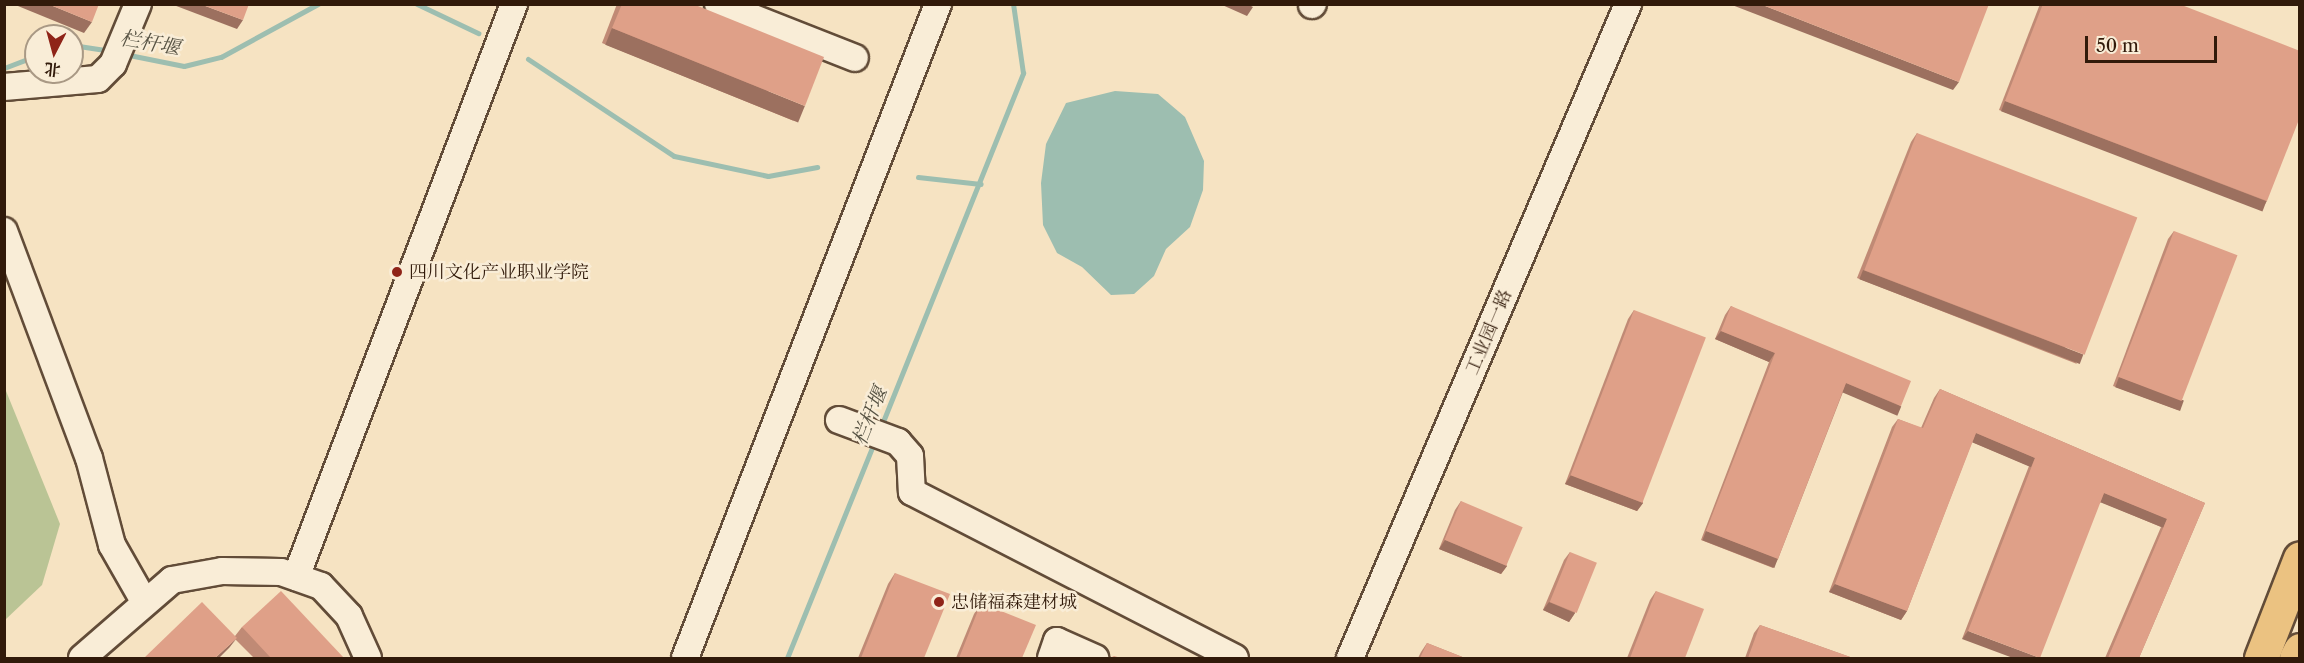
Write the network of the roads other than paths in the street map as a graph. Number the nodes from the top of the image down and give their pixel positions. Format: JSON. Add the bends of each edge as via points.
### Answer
{"nodes":[{"id":1,"x":138,"y":4,"type":"edge"},
{"id":2,"x":514,"y":4,"type":"edge"},
{"id":3,"x":718,"y":4,"type":"edge"},
{"id":4,"x":939,"y":4,"type":"edge"},
{"id":5,"x":1628,"y":4,"type":"edge"},
{"id":6,"x":751,"y":10,"type":"edge"},
{"id":7,"x":855,"y":58,"type":"dead end"},
{"id":8,"x":4,"y":87,"type":"edge"},
{"id":9,"x":4,"y":231,"type":"edge"},
{"id":10,"x":850,"y":424,"type":"dead end"},
{"id":11,"x":2300,"y":558,"type":"edge"},
{"id":12,"x":296,"y":577,"type":"junction"},
{"id":13,"x":144,"y":601,"type":"junction"},
{"id":14,"x":2300,"y":650,"type":"edge"},
{"id":15,"x":82,"y":658,"type":"edge"},
{"id":16,"x":368,"y":658,"type":"edge"},
{"id":17,"x":685,"y":658,"type":"edge"},
{"id":18,"x":1051,"y":658,"type":"edge"},
{"id":19,"x":1095,"y":658,"type":"edge"},
{"id":20,"x":1235,"y":658,"type":"edge"},
{"id":21,"x":1350,"y":658,"type":"edge"},
{"id":22,"x":2261,"y":658,"type":"edge"},
{"id":23,"x":2296,"y":658,"type":"edge"}],
"edges":[{"from":1,"to":8,"type":"street","via":[[118,53],[98,79]]},
{"from":2,"to":12,"type":"street"},
{"from":3,"to":6,"type":"street"},
{"from":4,"to":17,"type":"street"},
{"from":5,"to":21,"type":"street","name":"工业园一路"},
{"from":6,"to":7,"type":"street"},
{"from":9,"to":13,"type":"street","via":[[89,458],[112,545]]},
{"from":10,"to":20,"type":"street","via":[[898,442],[910,456],[912,492]]},
{"from":11,"to":22,"type":"main road"},
{"from":12,"to":13,"type":"street","via":[[222,571],[172,580]]},
{"from":12,"to":16,"type":"street","via":[[321,586],[349,616]]},
{"from":13,"to":15,"type":"street"},
{"from":14,"to":23,"type":"main road"},
{"from":18,"to":19,"type":"street","via":[[1057,641]]}]}
